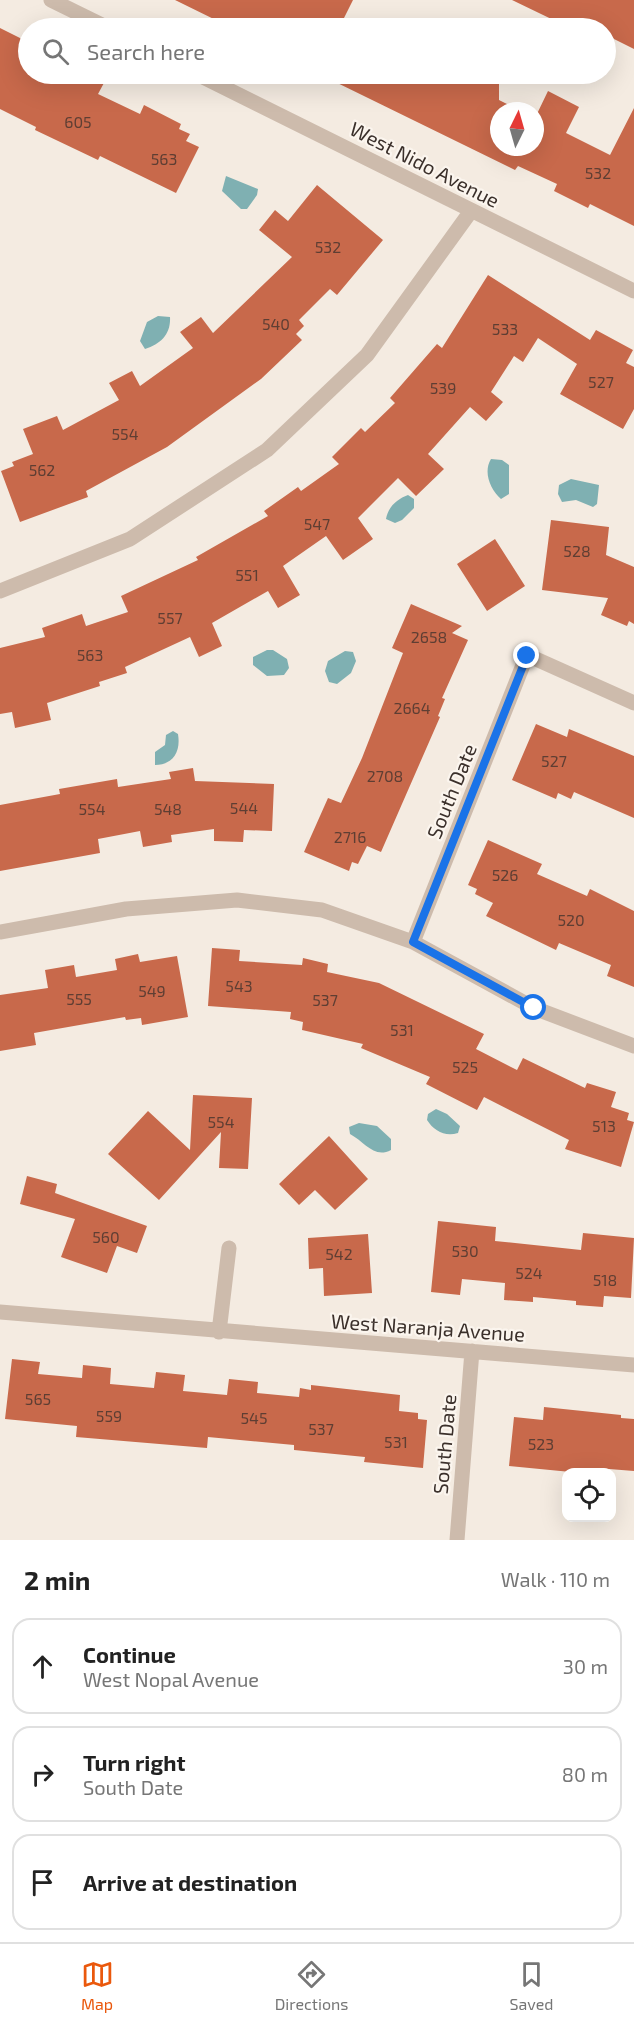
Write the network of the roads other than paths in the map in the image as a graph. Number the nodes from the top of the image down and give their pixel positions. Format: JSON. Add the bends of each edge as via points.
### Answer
{"nodes":[{"id":1,"x":51,"y":0,"type":"edge"},
{"id":2,"x":88,"y":18,"type":"edge"},
{"id":3,"x":217,"y":84,"type":"edge"},
{"id":4,"x":471,"y":211,"type":"junction"},
{"id":5,"x":634,"y":291,"type":"edge"},
{"id":6,"x":0,"y":591,"type":"edge"},
{"id":7,"x":634,"y":703,"type":"edge"},
{"id":8,"x":0,"y":932,"type":"edge"},
{"id":9,"x":413,"y":942,"type":"junction"},
{"id":10,"x":634,"y":1046,"type":"edge"},
{"id":11,"x":229,"y":1248,"type":"dead end"},
{"id":12,"x":0,"y":1312,"type":"edge"},
{"id":13,"x":219,"y":1332,"type":"junction"},
{"id":14,"x":472,"y":1351,"type":"junction"},
{"id":15,"x":634,"y":1365,"type":"edge"},
{"id":16,"x":457,"y":1540,"type":"edge"}],
"edges":[{"from":1,"to":2,"type":"street"},
{"from":3,"to":4,"type":"street","name":"West Nido Avenue"},
{"from":4,"to":5,"type":"street","name":"West Nido Avenue"},
{"from":4,"to":6,"type":"street","via":[[367,355],[267,450],[130,539]]},
{"from":7,"to":9,"type":"street","name":"South Date","via":[[527,656]]},
{"from":8,"to":9,"type":"street","via":[[126,909],[237,900],[322,910]]},
{"from":9,"to":10,"type":"street","via":[[534,1008]]},
{"from":11,"to":13,"type":"street"},
{"from":12,"to":13,"type":"street","name":"West Naranja Avenue"},
{"from":13,"to":14,"type":"street","name":"West Naranja Avenue"},
{"from":14,"to":15,"type":"street","name":"West Naranja Avenue"},
{"from":14,"to":16,"type":"street","name":"South Date"}]}
